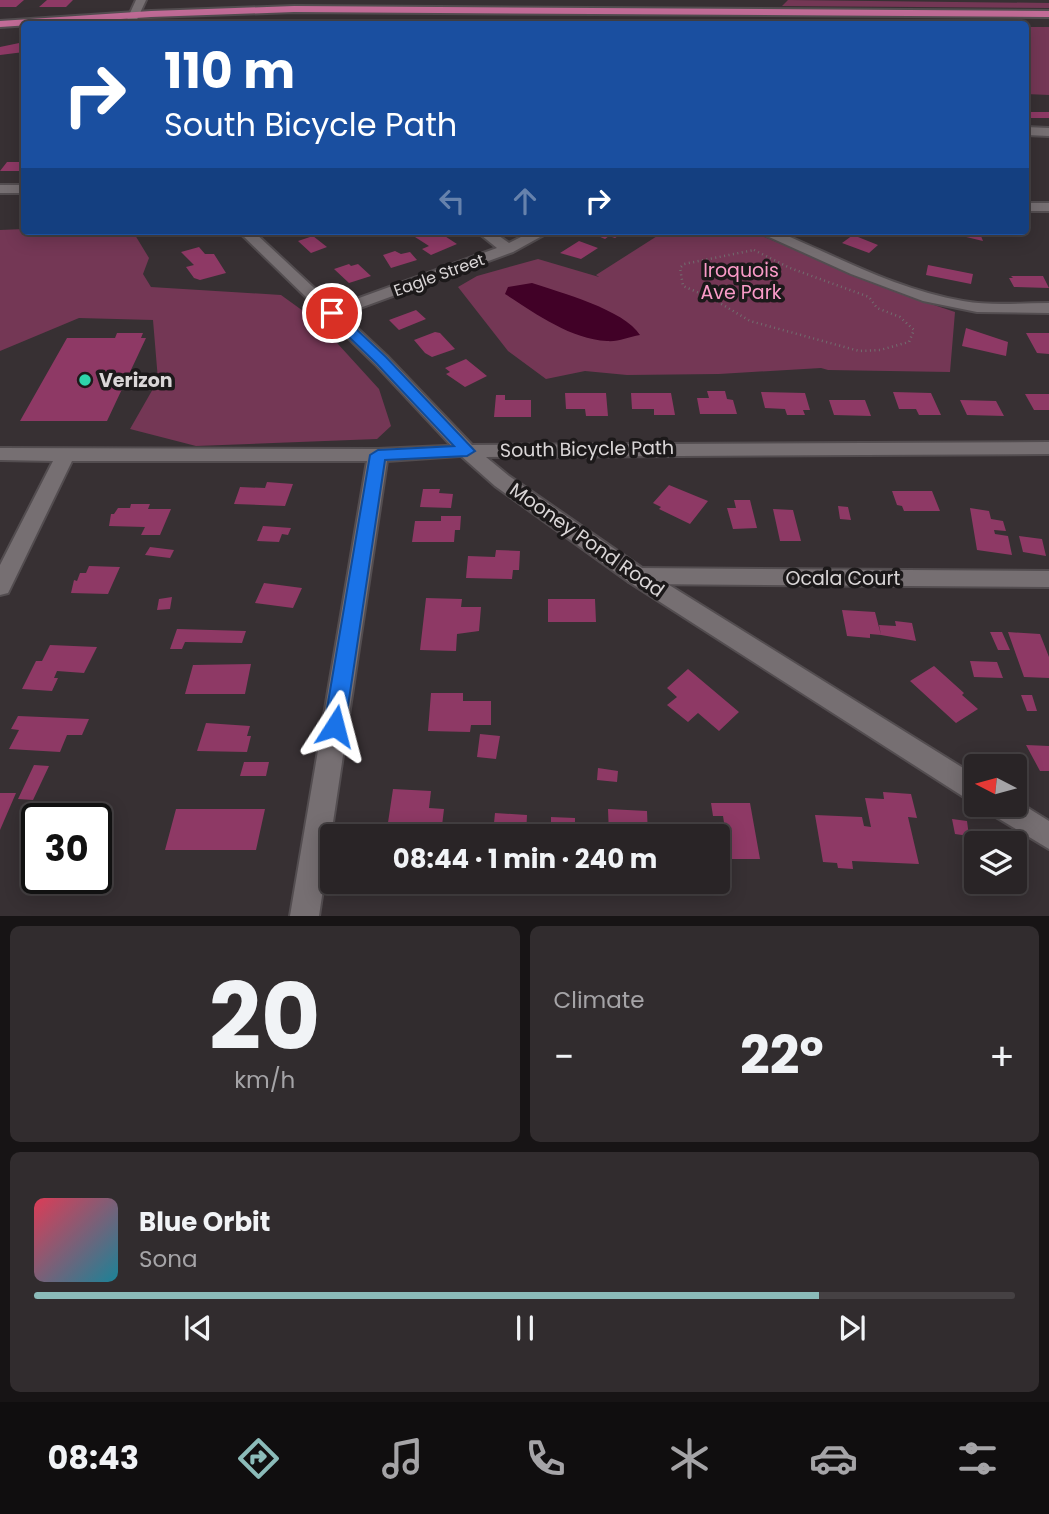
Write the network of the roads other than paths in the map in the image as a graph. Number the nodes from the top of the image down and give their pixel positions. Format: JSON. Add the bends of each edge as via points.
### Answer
{"nodes":[{"id":1,"x":141,"y":0,"type":"edge"},
{"id":2,"x":1049,"y":14,"type":"edge"},
{"id":3,"x":132,"y":19,"type":"edge"},
{"id":4,"x":79,"y":21,"type":"edge"},
{"id":5,"x":250,"y":21,"type":"edge"},
{"id":6,"x":686,"y":21,"type":"edge"},
{"id":7,"x":21,"y":23,"type":"edge"},
{"id":8,"x":1029,"y":23,"type":"edge"},
{"id":9,"x":1049,"y":23,"type":"edge"},
{"id":10,"x":0,"y":24,"type":"edge"},
{"id":11,"x":21,"y":32,"type":"edge"},
{"id":12,"x":0,"y":34,"type":"edge"},
{"id":13,"x":1029,"y":131,"type":"edge"},
{"id":14,"x":1049,"y":132,"type":"edge"},
{"id":15,"x":0,"y":189,"type":"edge"},
{"id":16,"x":21,"y":189,"type":"edge"},
{"id":17,"x":1029,"y":207,"type":"edge"},
{"id":18,"x":1049,"y":207,"type":"edge"},
{"id":19,"x":249,"y":235,"type":"edge"},
{"id":20,"x":489,"y":235,"type":"edge"},
{"id":21,"x":536,"y":235,"type":"edge"},
{"id":22,"x":797,"y":237,"type":"edge"},
{"id":23,"x":508,"y":249,"type":"junction"},
{"id":24,"x":1049,"y":308,"type":"edge"},
{"id":25,"x":332,"y":313,"type":"junction"},
{"id":26,"x":1049,"y":448,"type":"edge"},
{"id":27,"x":467,"y":451,"type":"junction"},
{"id":28,"x":0,"y":454,"type":"edge"},
{"id":29,"x":66,"y":454,"type":"junction"},
{"id":30,"x":378,"y":455,"type":"junction"},
{"id":31,"x":637,"y":576,"type":"junction"},
{"id":32,"x":1049,"y":579,"type":"edge"},
{"id":33,"x":0,"y":587,"type":"edge"},
{"id":34,"x":964,"y":782,"type":"edge"},
{"id":35,"x":1019,"y":817,"type":"edge"},
{"id":36,"x":1049,"y":836,"type":"edge"},
{"id":37,"x":304,"y":915,"type":"edge"}],
"edges":[{"from":1,"to":3,"type":"street"},
{"from":2,"to":3,"type":"highway","via":[[330,9]]},
{"from":3,"to":4,"type":"highway"},
{"from":5,"to":6,"type":"highway"},
{"from":7,"to":10,"type":"highway"},
{"from":8,"to":9,"type":"highway"},
{"from":11,"to":12,"type":"highway"},
{"from":13,"to":14,"type":"street"},
{"from":15,"to":16,"type":"street"},
{"from":17,"to":18,"type":"street"},
{"from":19,"to":25,"type":"street","name":"Mooney Pond Road"},
{"from":20,"to":23,"type":"street"},
{"from":21,"to":23,"type":"street","name":"Eagle Street"},
{"from":22,"to":24,"type":"street","via":[[912,292],[953,304]]},
{"from":23,"to":25,"type":"street","name":"Eagle Street"},
{"from":25,"to":27,"type":"street","name":"Mooney Pond Road"},
{"from":26,"to":27,"type":"street","name":"South Bicycle Path"},
{"from":27,"to":30,"type":"street","name":"South Bicycle Path"},
{"from":27,"to":31,"type":"street","name":"Mooney Pond Road"},
{"from":28,"to":29,"type":"street","name":"South Bicycle Path"},
{"from":29,"to":30,"type":"street","name":"South Bicycle Path"},
{"from":29,"to":33,"type":"street"},
{"from":30,"to":37,"type":"street"},
{"from":31,"to":32,"type":"street","name":"Ocala Court"},
{"from":31,"to":34,"type":"street","name":"Mooney Pond Road"},
{"from":35,"to":36,"type":"street"}]}
